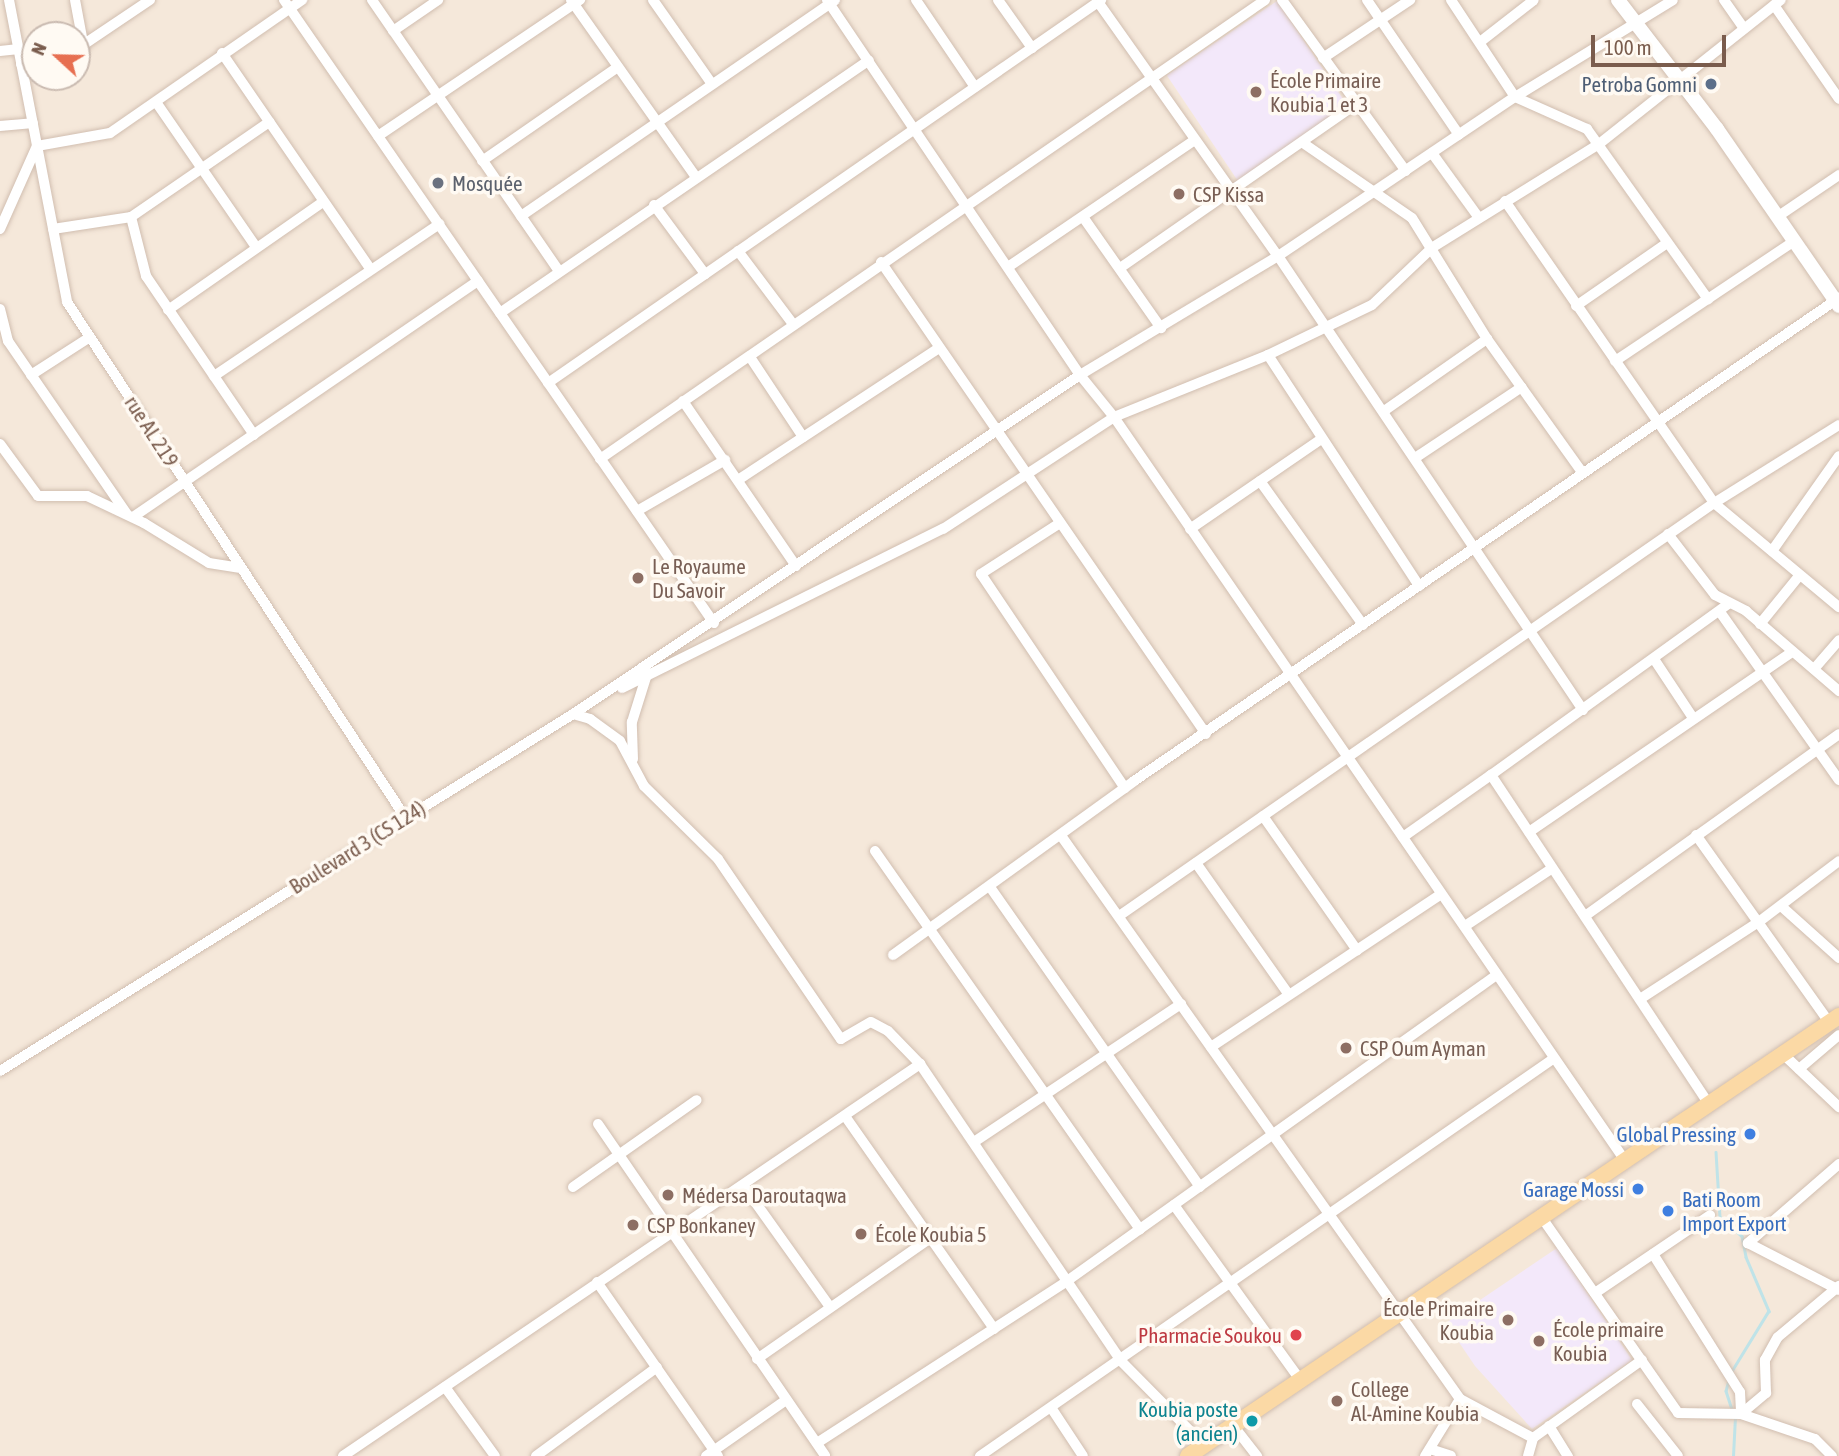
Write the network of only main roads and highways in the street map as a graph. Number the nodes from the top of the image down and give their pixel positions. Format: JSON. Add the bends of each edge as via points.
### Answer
{"nodes":[{"id":1,"x":1836,"y":1024,"type":"edge"},
{"id":2,"x":1188,"y":1456,"type":"edge"}],
"edges":[{"from":1,"to":2,"type":"main road","via":[[1782,1053],[1540,1214]]}]}
